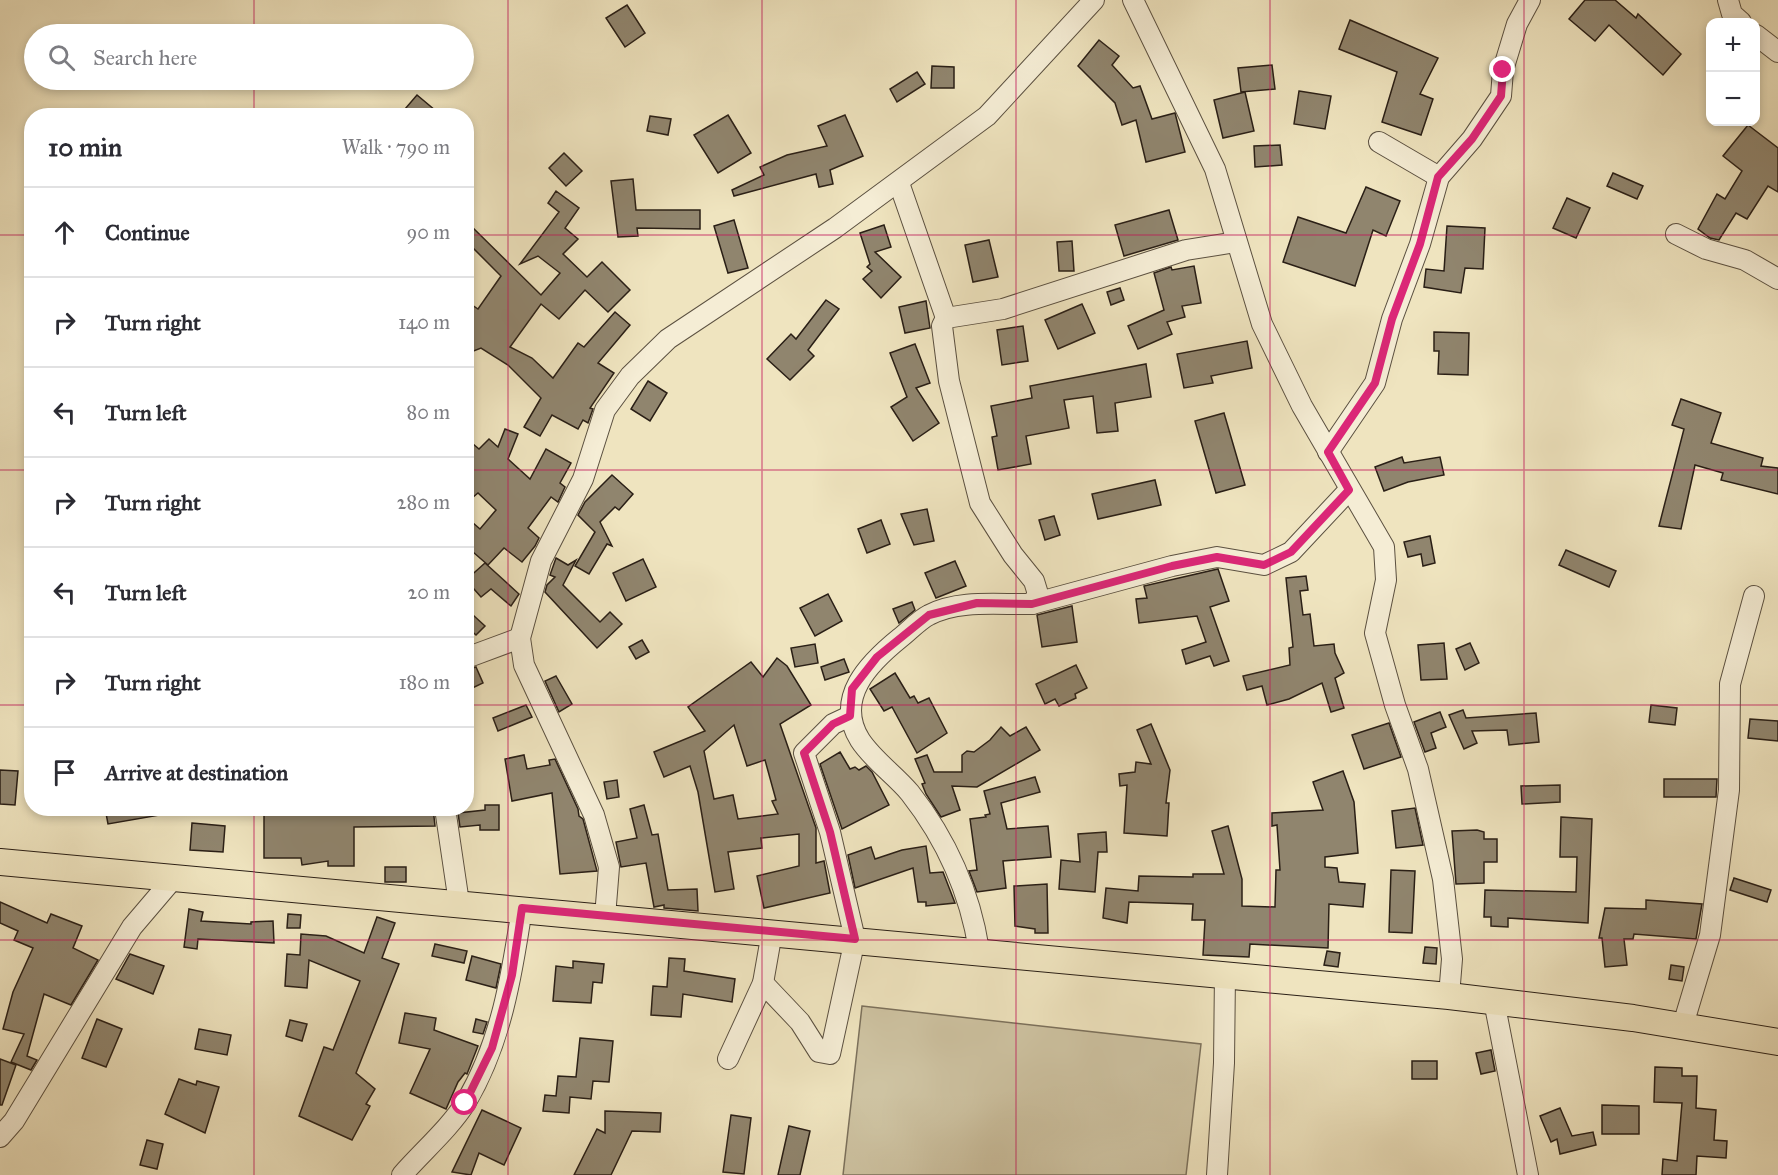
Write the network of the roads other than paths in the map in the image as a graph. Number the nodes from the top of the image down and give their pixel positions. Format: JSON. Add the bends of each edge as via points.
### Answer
{"nodes":[{"id":1,"x":1094,"y":0,"type":"edge"},
{"id":2,"x":1133,"y":0,"type":"edge"},
{"id":3,"x":1530,"y":0,"type":"edge"},
{"id":4,"x":1728,"y":0,"type":"edge"},
{"id":5,"x":1736,"y":18,"type":"edge"},
{"id":6,"x":1760,"y":39,"type":"edge"},
{"id":7,"x":1778,"y":52,"type":"edge"},
{"id":8,"x":1379,"y":142,"type":"dead end"},
{"id":9,"x":1438,"y":177,"type":"junction"},
{"id":10,"x":899,"y":183,"type":"junction"},
{"id":11,"x":1676,"y":234,"type":"dead end"},
{"id":12,"x":1236,"y":242,"type":"junction"},
{"id":13,"x":1778,"y":279,"type":"edge"},
{"id":14,"x":946,"y":318,"type":"junction"},
{"id":15,"x":1328,"y":452,"type":"junction"},
{"id":16,"x":1349,"y":490,"type":"junction"},
{"id":17,"x":1754,"y":596,"type":"dead end"},
{"id":18,"x":1032,"y":604,"type":"junction"},
{"id":19,"x":520,"y":638,"type":"junction"},
{"id":20,"x":474,"y":655,"type":"edge"},
{"id":21,"x":850,"y":716,"type":"junction"},
{"id":22,"x":446,"y":816,"type":"edge"},
{"id":23,"x":0,"y":862,"type":"edge"},
{"id":24,"x":172,"y":880,"type":"junction"},
{"id":25,"x":459,"y":903,"type":"junction"},
{"id":26,"x":522,"y":908,"type":"junction"},
{"id":27,"x":605,"y":917,"type":"junction"},
{"id":28,"x":772,"y":932,"type":"junction"},
{"id":29,"x":855,"y":939,"type":"junction"},
{"id":30,"x":978,"y":950,"type":"junction"},
{"id":31,"x":1225,"y":973,"type":"junction"},
{"id":32,"x":763,"y":984,"type":"junction"},
{"id":33,"x":1449,"y":996,"type":"junction"},
{"id":34,"x":1494,"y":1001,"type":"junction"},
{"id":35,"x":1683,"y":1025,"type":"junction"},
{"id":36,"x":1778,"y":1042,"type":"edge"},
{"id":37,"x":728,"y":1059,"type":"dead end"},
{"id":38,"x":0,"y":1137,"type":"edge"},
{"id":39,"x":402,"y":1175,"type":"edge"},
{"id":40,"x":1217,"y":1175,"type":"edge"},
{"id":41,"x":1528,"y":1175,"type":"edge"}],
"edges":[{"from":1,"to":10,"type":"street","via":[[987,116]]},
{"from":2,"to":12,"type":"street","via":[[1215,170]]},
{"from":3,"to":9,"type":"street","via":[[1517,24],[1503,70],[1501,96],[1472,139]]},
{"from":4,"to":5,"type":"street"},
{"from":6,"to":7,"type":"street"},
{"from":8,"to":9,"type":"street"},
{"from":9,"to":15,"type":"street","via":[[1375,383]]},
{"from":10,"to":14,"type":"street"},
{"from":10,"to":19,"type":"street","via":[[668,339],[630,376],[605,410],[584,479],[541,561]]},
{"from":11,"to":13,"type":"street","via":[[1706,249],[1745,260]]},
{"from":12,"to":14,"type":"street","via":[[1186,250],[1003,309]]},
{"from":12,"to":15,"type":"street","via":[[1262,324]]},
{"from":14,"to":18,"type":"street","via":[[942,326],[949,381],[980,503],[1034,581],[1038,594]]},
{"from":15,"to":16,"type":"street"},
{"from":16,"to":18,"type":"street","via":[[1291,552],[1264,565],[1217,557]]},
{"from":16,"to":33,"type":"street","via":[[1383,548],[1386,580],[1375,633],[1418,769],[1443,879],[1452,959]]},
{"from":17,"to":35,"type":"street","via":[[1730,684],[1729,790],[1710,935]]},
{"from":18,"to":21,"type":"street","via":[[977,603],[929,615],[877,657],[852,689]]},
{"from":19,"to":20,"type":"street"},
{"from":19,"to":27,"type":"street","via":[[524,665],[594,815],[609,867]]},
{"from":21,"to":29,"type":"street","via":[[833,724],[804,753],[830,832]]},
{"from":21,"to":30,"type":"street","via":[[860,740],[910,794],[948,849],[974,919]]},
{"from":22,"to":25,"type":"street"},
{"from":23,"to":24,"type":"main road"},
{"from":24,"to":25,"type":"main road"},
{"from":24,"to":38,"type":"street","via":[[132,927],[14,1121]]},
{"from":25,"to":26,"type":"main road"},
{"from":26,"to":27,"type":"main road"},
{"from":26,"to":39,"type":"street","via":[[512,975],[492,1048],[465,1103]]},
{"from":27,"to":28,"type":"main road"},
{"from":28,"to":29,"type":"main road"},
{"from":28,"to":32,"type":"street"},
{"from":29,"to":30,"type":"main road"},
{"from":29,"to":32,"type":"street","via":[[830,1054],[819,1052],[800,1022]]},
{"from":30,"to":31,"type":"main road"},
{"from":31,"to":33,"type":"main road"},
{"from":31,"to":40,"type":"street"},
{"from":32,"to":37,"type":"street"},
{"from":33,"to":34,"type":"main road"},
{"from":34,"to":35,"type":"main road"},
{"from":34,"to":41,"type":"street"},
{"from":35,"to":36,"type":"main road"}]}
